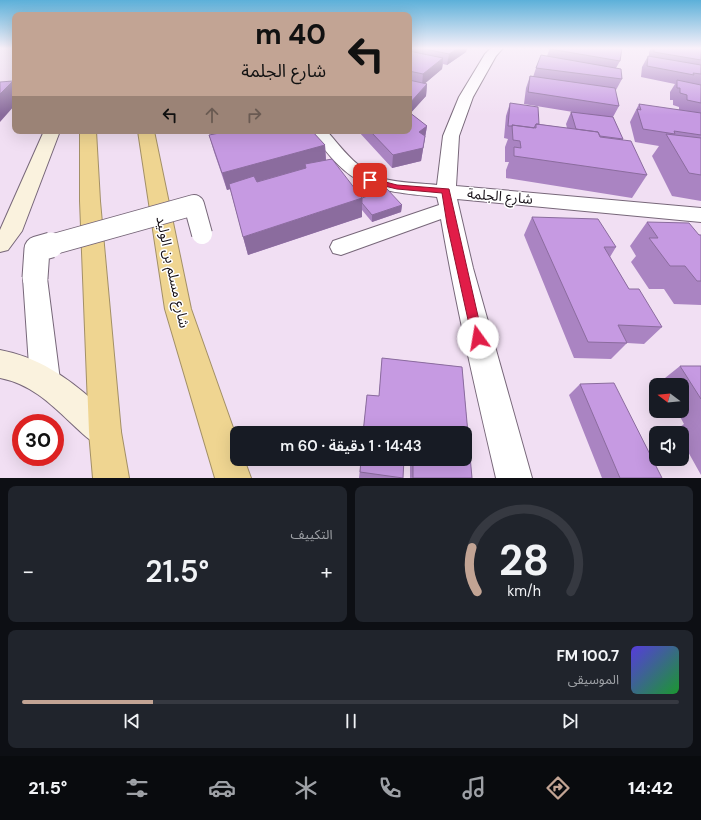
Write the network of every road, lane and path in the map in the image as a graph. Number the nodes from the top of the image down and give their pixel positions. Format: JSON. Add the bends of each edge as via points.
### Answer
{"nodes":[{"id":1,"x":481,"y":70,"type":"edge"},
{"id":2,"x":51,"y":134,"type":"edge"},
{"id":3,"x":88,"y":134,"type":"edge"},
{"id":4,"x":147,"y":134,"type":"edge"},
{"id":5,"x":322,"y":134,"type":"edge"},
{"id":6,"x":447,"y":200,"type":"junction"},
{"id":7,"x":701,"y":215,"type":"edge"},
{"id":8,"x":202,"y":234,"type":"dead end"},
{"id":9,"x":0,"y":244,"type":"edge"},
{"id":10,"x":341,"y":247,"type":"dead end"},
{"id":11,"x":0,"y":364,"type":"edge"},
{"id":12,"x":45,"y":380,"type":"junction"},
{"id":13,"x":105,"y":432,"type":"junction"},
{"id":14,"x":110,"y":478,"type":"edge"},
{"id":15,"x":233,"y":478,"type":"edge"},
{"id":16,"x":514,"y":478,"type":"edge"}],
"edges":[{"from":1,"to":6,"type":"street","via":[[466,97],[451,136]]},
{"from":2,"to":9,"type":"main road","via":[[11,231]]},
{"from":3,"to":13,"type":"highway"},
{"from":4,"to":15,"type":"highway","name":"شارع مسلم بن الوليد","via":[[178,309]]},
{"from":5,"to":6,"type":"street","name":"شارع الجلمة","via":[[346,163],[370,180]]},
{"from":6,"to":7,"type":"street","name":"شارع الجلمة"},
{"from":6,"to":10,"type":"street"},
{"from":6,"to":16,"type":"street","via":[[481,352]]},
{"from":8,"to":12,"type":"street","bridge":true,"via":[[194,205],[37,249],[35,278]]},
{"from":11,"to":12,"type":"main road","via":[[13,365]]},
{"from":12,"to":13,"type":"main road"},
{"from":13,"to":14,"type":"highway"}]}
